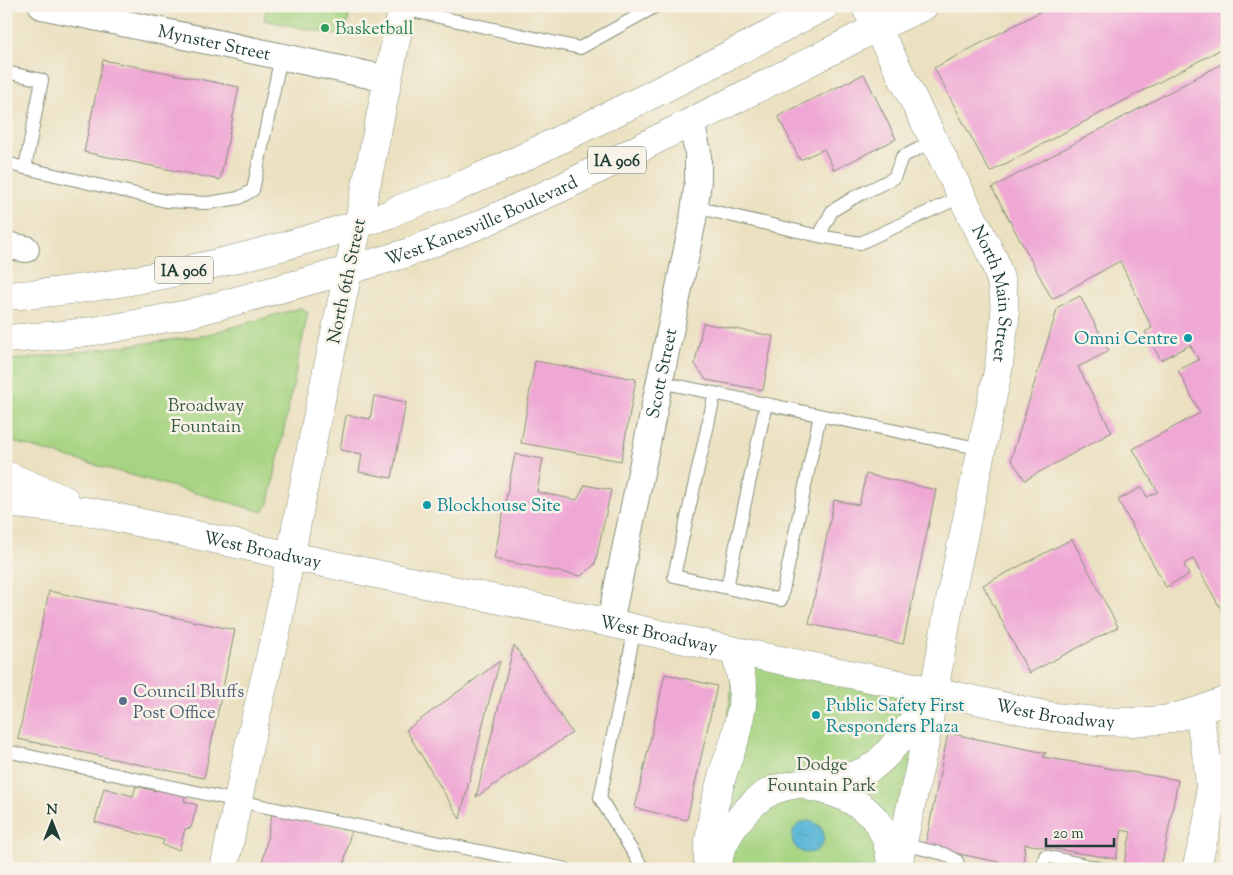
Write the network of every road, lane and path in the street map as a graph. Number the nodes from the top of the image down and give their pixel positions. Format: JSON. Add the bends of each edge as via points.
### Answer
{"nodes":[{"id":1,"x":42,"y":6,"type":"edge"},
{"id":2,"x":656,"y":6,"type":"edge"},
{"id":3,"x":825,"y":6,"type":"edge"},
{"id":4,"x":924,"y":6,"type":"edge"},
{"id":5,"x":403,"y":8,"type":"edge"},
{"id":6,"x":870,"y":17,"type":"edge"},
{"id":7,"x":281,"y":56,"type":"junction"},
{"id":8,"x":6,"y":72,"type":"edge"},
{"id":9,"x":388,"y":78,"type":"junction"},
{"id":10,"x":691,"y":122,"type":"junction"},
{"id":11,"x":934,"y":141,"type":"junction"},
{"id":12,"x":6,"y":163,"type":"edge"},
{"id":13,"x":25,"y":168,"type":"junction"},
{"id":14,"x":963,"y":196,"type":"junction"},
{"id":15,"x":695,"y":207,"type":"junction"},
{"id":16,"x":358,"y":225,"type":"junction"},
{"id":17,"x":819,"y":236,"type":"junction"},
{"id":18,"x":349,"y":270,"type":"junction"},
{"id":19,"x":6,"y":296,"type":"edge"},
{"id":20,"x":6,"y":339,"type":"edge"},
{"id":21,"x":660,"y":382,"type":"junction"},
{"id":22,"x":715,"y":394,"type":"junction"},
{"id":23,"x":766,"y":404,"type":"junction"},
{"id":24,"x":820,"y":415,"type":"junction"},
{"id":25,"x":982,"y":449,"type":"junction"},
{"id":26,"x":6,"y":475,"type":"edge"},
{"id":27,"x":6,"y":503,"type":"edge"},
{"id":28,"x":92,"y":512,"type":"junction"},
{"id":29,"x":291,"y":556,"type":"junction"},
{"id":30,"x":727,"y":587,"type":"junction"},
{"id":31,"x":622,"y":626,"type":"junction"},
{"id":32,"x":735,"y":651,"type":"junction"},
{"id":33,"x":934,"y":691,"type":"junction"},
{"id":34,"x":1227,"y":700,"type":"edge"},
{"id":35,"x":1198,"y":711,"type":"junction"},
{"id":36,"x":6,"y":751,"type":"edge"},
{"id":37,"x":798,"y":785,"type":"junction"},
{"id":38,"x":238,"y":801,"type":"junction"},
{"id":39,"x":900,"y":856,"type":"edge"},
{"id":40,"x":224,"y":869,"type":"edge"},
{"id":41,"x":566,"y":869,"type":"edge"},
{"id":42,"x":643,"y":869,"type":"edge"},
{"id":43,"x":708,"y":869,"type":"edge"},
{"id":44,"x":716,"y":869,"type":"edge"},
{"id":45,"x":892,"y":869,"type":"edge"},
{"id":46,"x":959,"y":869,"type":"edge"},
{"id":47,"x":1042,"y":869,"type":"edge"},
{"id":48,"x":1104,"y":869,"type":"edge"},
{"id":49,"x":1196,"y":869,"type":"edge"}],
"edges":[{"from":1,"to":7,"type":"street","name":"Mynster Street"},
{"from":2,"to":5,"type":"lane","via":[[580,48]]},
{"from":3,"to":16,"type":"main road","number":"IA 906","via":[[514,162]]},
{"from":4,"to":6,"type":"main road","name":"West Kanesville Boulevard","number":"IA 906"},
{"from":5,"to":9,"type":"main road","name":"North 6th Street"},
{"from":6,"to":10,"type":"main road","name":"West Kanesville Boulevard","number":"IA 906"},
{"from":6,"to":11,"type":"main road","name":"North Main Street"},
{"from":7,"to":9,"type":"street","name":"Mynster Street"},
{"from":7,"to":13,"type":"lane","via":[[253,190],[239,198],[208,203],[166,201]]},
{"from":8,"to":13,"type":"lane","via":[[42,80]]},
{"from":9,"to":16,"type":"main road","name":"North 6th Street"},
{"from":10,"to":15,"type":"street","name":"Scott Street","via":[[698,152]]},
{"from":10,"to":18,"type":"main road","name":"West Kanesville Boulevard","number":"IA 906","via":[[482,224],[404,254]]},
{"from":11,"to":14,"type":"main road","name":"North Main Street"},
{"from":11,"to":17,"type":"lane","via":[[902,157],[894,178],[832,211]]},
{"from":12,"to":13,"type":"lane"},
{"from":14,"to":17,"type":"lane","via":[[860,243]]},
{"from":14,"to":25,"type":"main road","name":"North Main Street","via":[[994,260],[1004,298],[1005,319],[999,363]]},
{"from":15,"to":17,"type":"lane"},
{"from":15,"to":21,"type":"street","name":"Scott Street"},
{"from":16,"to":18,"type":"main road","name":"North 6th Street"},
{"from":16,"to":19,"type":"main road","number":"IA 906","via":[[242,258],[190,269]]},
{"from":18,"to":20,"type":"main road","name":"West Kanesville Boulevard","number":"IA 906","via":[[171,317],[109,329]]},
{"from":18,"to":29,"type":"main road","name":"North 6th Street"},
{"from":21,"to":22,"type":"lane"},
{"from":21,"to":31,"type":"street","name":"Scott Street"},
{"from":22,"to":23,"type":"lane"},
{"from":22,"to":30,"type":"lane","via":[[674,576]]},
{"from":23,"to":24,"type":"lane"},
{"from":23,"to":30,"type":"lane"},
{"from":24,"to":25,"type":"lane"},
{"from":24,"to":30,"type":"lane","via":[[781,600]]},
{"from":25,"to":33,"type":"main road","name":"North Main Street"},
{"from":26,"to":28,"type":"main road","name":"West Broadway"},
{"from":27,"to":28,"type":"main road","name":"West Broadway"},
{"from":28,"to":29,"type":"main road","name":"West Broadway"},
{"from":29,"to":31,"type":"main road","name":"West Broadway"},
{"from":29,"to":38,"type":"main road","name":"North 6th Street"},
{"from":31,"to":32,"type":"main road","name":"West Broadway"},
{"from":31,"to":42,"type":"lane","via":[[600,798]]},
{"from":32,"to":33,"type":"main road","name":"West Broadway"},
{"from":32,"to":43,"type":"main road","via":[[743,686],[742,706],[714,807]]},
{"from":33,"to":35,"type":"main road","name":"West Broadway","via":[[1054,717],[1097,721],[1168,719]]},
{"from":33,"to":37,"type":"main road","via":[[888,753],[872,768],[856,776]]},
{"from":33,"to":39,"type":"main road","name":"North Main Street"},
{"from":34,"to":35,"type":"main road","name":"West Broadway"},
{"from":35,"to":49,"type":"main road","via":[[1210,792],[1208,818]]},
{"from":36,"to":38,"type":"lane"},
{"from":37,"to":44,"type":"main road","via":[[779,788],[760,798],[744,813],[721,851]]},
{"from":37,"to":45,"type":"main road","via":[[825,790],[860,805],[884,834]]},
{"from":38,"to":40,"type":"main road","name":"North 6th Street"},
{"from":38,"to":41,"type":"lane"},
{"from":39,"to":46,"type":"lane","via":[[944,854],[957,861]]},
{"from":47,"to":48,"type":"lane","via":[[1045,856]]}]}
